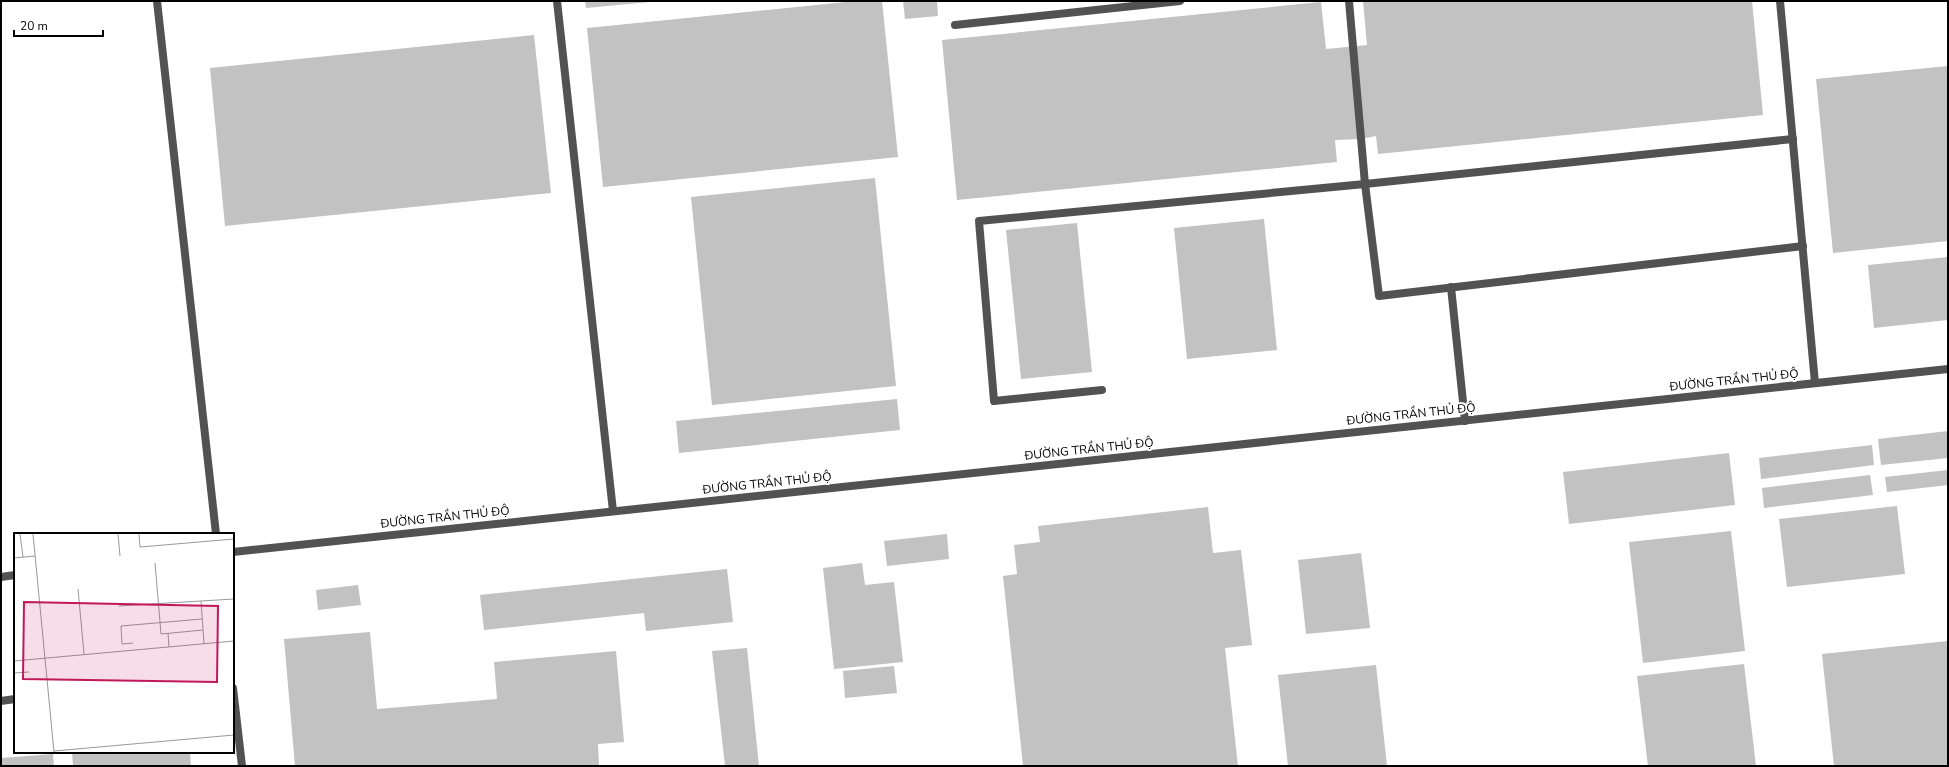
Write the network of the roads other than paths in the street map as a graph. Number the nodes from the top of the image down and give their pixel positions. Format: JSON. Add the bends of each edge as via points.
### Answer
{"nodes":[{"id":1,"x":157,"y":1,"type":"edge"},
{"id":2,"x":557,"y":1,"type":"edge"},
{"id":3,"x":1180,"y":1,"type":"edge"},
{"id":4,"x":1349,"y":1,"type":"edge"},
{"id":5,"x":1780,"y":1,"type":"edge"},
{"id":6,"x":955,"y":25,"type":"dead end"},
{"id":7,"x":1792,"y":139,"type":"junction"},
{"id":8,"x":1364,"y":184,"type":"junction"},
{"id":9,"x":1803,"y":246,"type":"junction"},
{"id":10,"x":1451,"y":287,"type":"junction"},
{"id":11,"x":1948,"y":369,"type":"edge"},
{"id":12,"x":1815,"y":383,"type":"junction"},
{"id":13,"x":1102,"y":390,"type":"dead end"},
{"id":14,"x":1465,"y":421,"type":"junction"},
{"id":15,"x":613,"y":511,"type":"junction"},
{"id":16,"x":216,"y":533,"type":"edge"},
{"id":17,"x":234,"y":552,"type":"edge"},
{"id":18,"x":14,"y":575,"type":"edge"},
{"id":19,"x":1,"y":577,"type":"edge"},
{"id":20,"x":234,"y":697,"type":"edge"},
{"id":21,"x":14,"y":699,"type":"edge"},
{"id":22,"x":1,"y":701,"type":"edge"},
{"id":23,"x":242,"y":766,"type":"edge"}],
"edges":[{"from":1,"to":16,"type":"street"},
{"from":2,"to":15,"type":"street"},
{"from":3,"to":6,"type":"street"},
{"from":4,"to":8,"type":"street"},
{"from":5,"to":7,"type":"street"},
{"from":7,"to":8,"type":"street"},
{"from":7,"to":9,"type":"street"},
{"from":8,"to":10,"type":"street","via":[[1378,296]]},
{"from":8,"to":13,"type":"street","via":[[979,221],[994,401]]},
{"from":9,"to":10,"type":"street"},
{"from":9,"to":12,"type":"street"},
{"from":10,"to":14,"type":"street"},
{"from":11,"to":12,"type":"street","name":"ĐƯỜNG TRẦN THỦ ĐỘ"},
{"from":12,"to":14,"type":"street","name":"ĐƯỜNG TRẦN THỦ ĐỘ"},
{"from":14,"to":15,"type":"street","name":"ĐƯỜNG TRẦN THỦ ĐỘ"},
{"from":15,"to":17,"type":"street","name":"ĐƯỜNG TRẦN THỦ ĐỘ"},
{"from":18,"to":19,"type":"street"},
{"from":20,"to":23,"type":"street"},
{"from":21,"to":22,"type":"street"}]}
